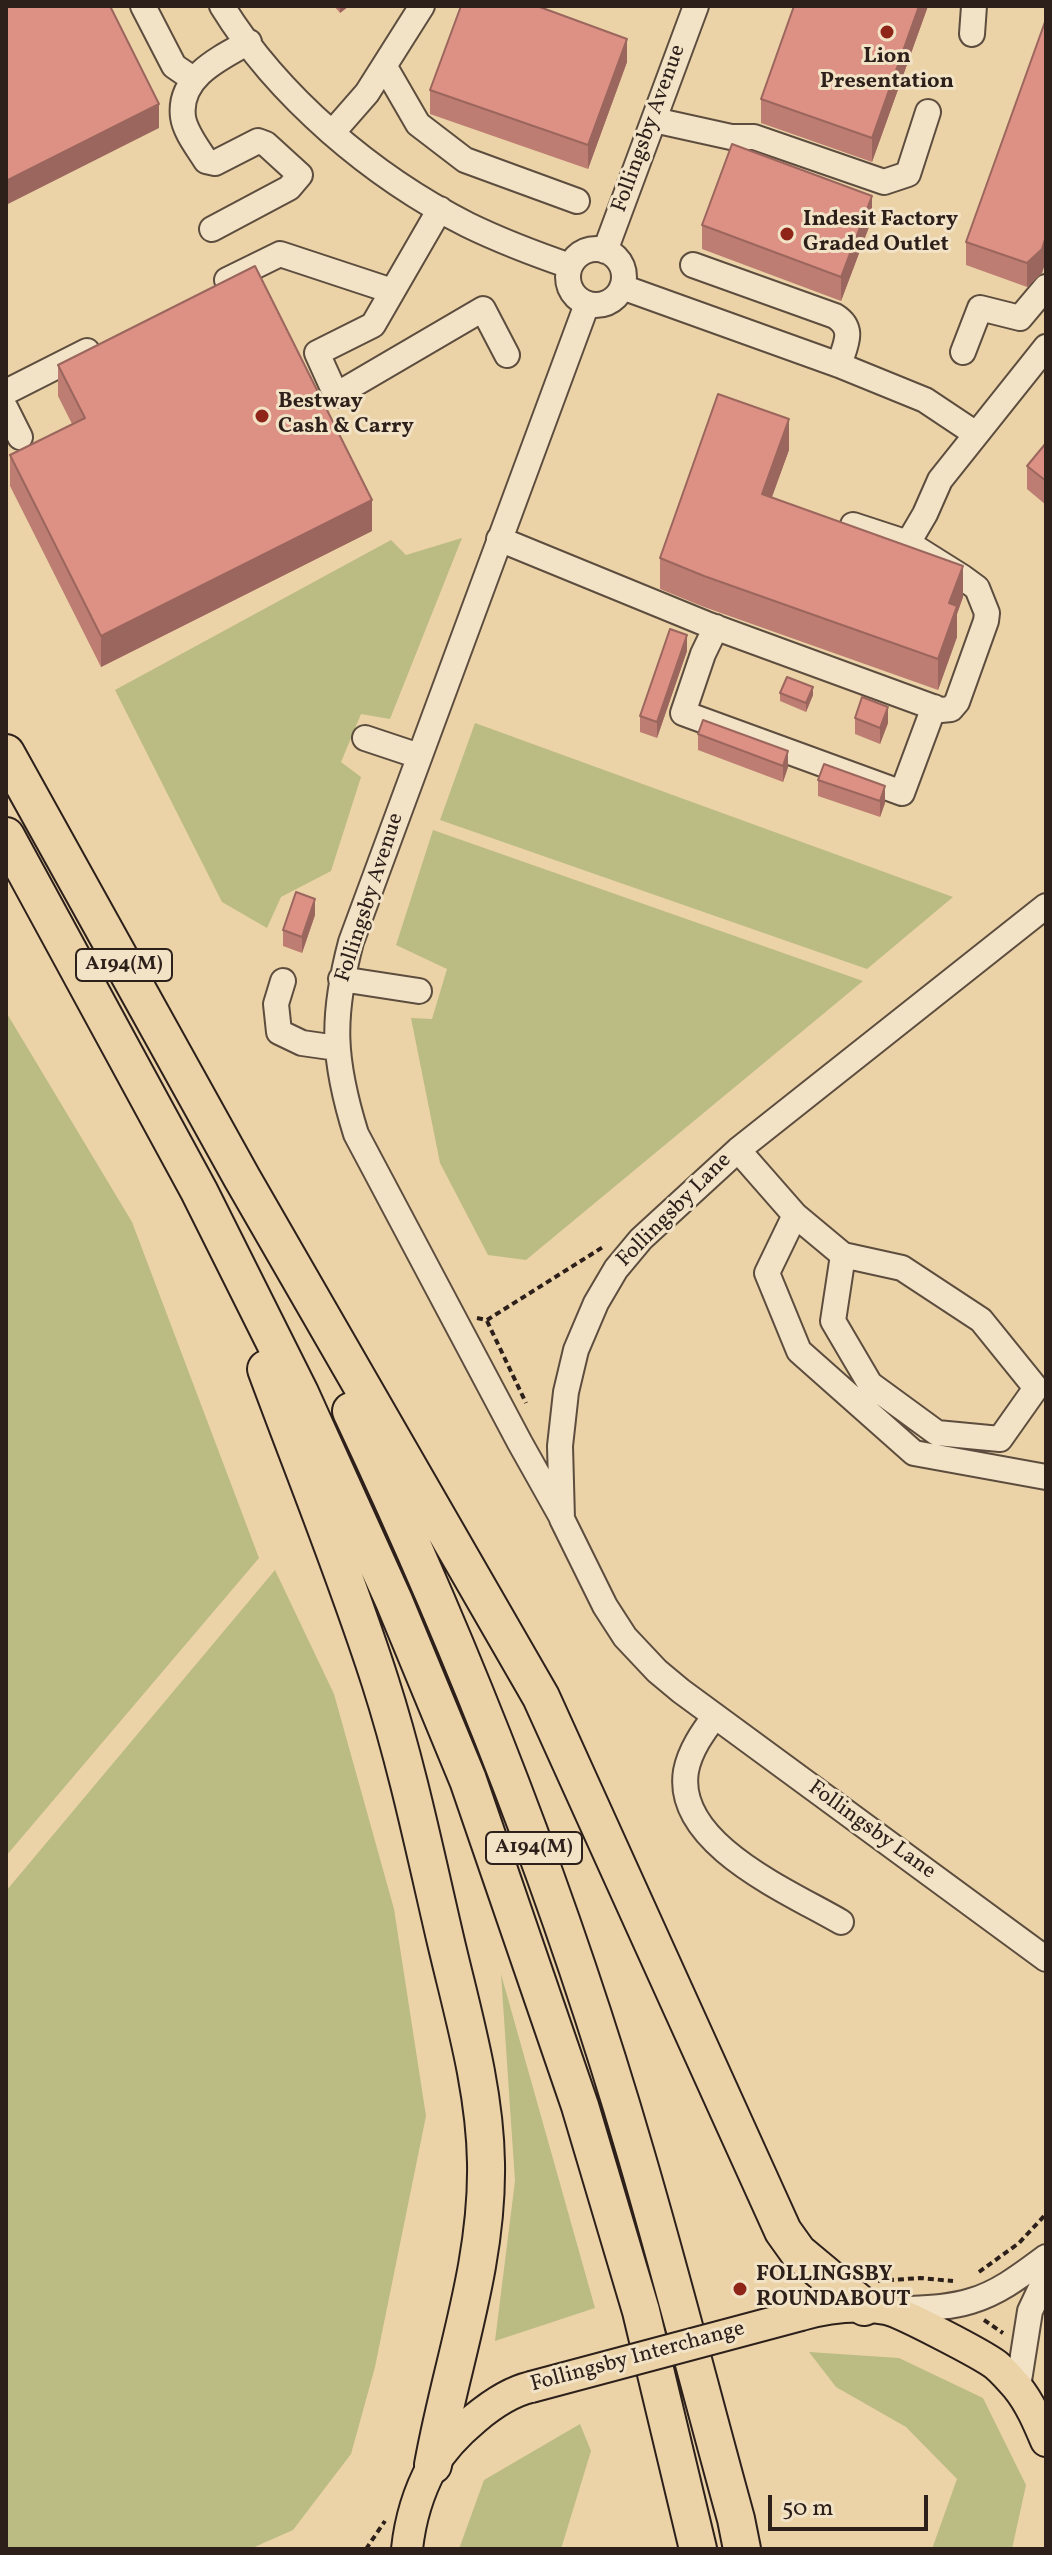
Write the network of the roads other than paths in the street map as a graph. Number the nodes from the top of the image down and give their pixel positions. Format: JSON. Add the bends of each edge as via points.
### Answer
{"nodes":[{"id":1,"x":143,"y":6,"type":"edge"},
{"id":2,"x":222,"y":6,"type":"edge"},
{"id":3,"x":422,"y":6,"type":"edge"},
{"id":4,"x":696,"y":6,"type":"edge"},
{"id":5,"x":974,"y":6,"type":"edge"},
{"id":6,"x":972,"y":34,"type":"dead end"},
{"id":7,"x":249,"y":42,"type":"junction"},
{"id":8,"x":385,"y":67,"type":"junction"},
{"id":9,"x":193,"y":79,"type":"junction"},
{"id":10,"x":928,"y":112,"type":"dead end"},
{"id":11,"x":654,"y":120,"type":"junction"},
{"id":12,"x":332,"y":133,"type":"junction"},
{"id":13,"x":577,"y":201,"type":"dead end"},
{"id":14,"x":440,"y":209,"type":"junction"},
{"id":15,"x":212,"y":229,"type":"dead end"},
{"id":16,"x":605,"y":251,"type":"junction"},
{"id":17,"x":693,"y":265,"type":"dead end"},
{"id":18,"x":570,"y":266,"type":"junction"},
{"id":19,"x":622,"y":287,"type":"junction"},
{"id":20,"x":1046,"y":287,"type":"edge"},
{"id":21,"x":212,"y":288,"type":"edge"},
{"id":22,"x":392,"y":291,"type":"junction"},
{"id":23,"x":587,"y":304,"type":"junction"},
{"id":24,"x":1020,"y":318,"type":"junction"},
{"id":25,"x":102,"y":344,"type":"edge"},
{"id":26,"x":1046,"y":345,"type":"edge"},
{"id":27,"x":963,"y":352,"type":"dead end"},
{"id":28,"x":507,"y":355,"type":"dead end"},
{"id":29,"x":839,"y":365,"type":"junction"},
{"id":30,"x":6,"y":392,"type":"edge"},
{"id":31,"x":6,"y":409,"type":"edge"},
{"id":32,"x":976,"y":434,"type":"junction"},
{"id":33,"x":20,"y":437,"type":"dead end"},
{"id":34,"x":853,"y":525,"type":"edge"},
{"id":35,"x":499,"y":539,"type":"junction"},
{"id":36,"x":908,"y":543,"type":"junction"},
{"id":37,"x":716,"y":627,"type":"junction"},
{"id":38,"x":934,"y":707,"type":"junction"},
{"id":39,"x":365,"y":738,"type":"dead end"},
{"id":40,"x":6,"y":753,"type":"edge"},
{"id":41,"x":419,"y":756,"type":"junction"},
{"id":42,"x":6,"y":836,"type":"edge"},
{"id":43,"x":1046,"y":906,"type":"edge"},
{"id":44,"x":341,"y":979,"type":"junction"},
{"id":45,"x":283,"y":981,"type":"dead end"},
{"id":46,"x":419,"y":991,"type":"dead end"},
{"id":47,"x":337,"y":1048,"type":"junction"},
{"id":48,"x":738,"y":1150,"type":"junction"},
{"id":49,"x":242,"y":1178,"type":"junction"},
{"id":50,"x":199,"y":1191,"type":"junction"},
{"id":51,"x":795,"y":1215,"type":"junction"},
{"id":52,"x":843,"y":1255,"type":"junction"},
{"id":53,"x":1046,"y":1477,"type":"edge"},
{"id":54,"x":562,"y":1519,"type":"junction"},
{"id":55,"x":715,"y":1716,"type":"junction"},
{"id":56,"x":841,"y":1922,"type":"dead end"},
{"id":57,"x":1046,"y":1959,"type":"edge"},
{"id":58,"x":1046,"y":2257,"type":"edge"},
{"id":59,"x":1046,"y":2277,"type":"edge"},
{"id":60,"x":865,"y":2302,"type":"junction"},
{"id":61,"x":1018,"y":2387,"type":"junction"},
{"id":62,"x":1046,"y":2441,"type":"edge"},
{"id":63,"x":433,"y":2465,"type":"junction"},
{"id":64,"x":404,"y":2545,"type":"edge"},
{"id":65,"x":698,"y":2549,"type":"edge"},
{"id":66,"x":742,"y":2549,"type":"edge"}],
"edges":[{"from":1,"to":9,"type":"street","via":[[174,66]]},
{"from":2,"to":7,"type":"street"},
{"from":3,"to":8,"type":"street"},
{"from":4,"to":11,"type":"street","name":"Follingsby Avenue"},
{"from":5,"to":6,"type":"street"},
{"from":7,"to":9,"type":"street"},
{"from":7,"to":12,"type":"street"},
{"from":8,"to":12,"type":"street"},
{"from":8,"to":13,"type":"street","via":[[418,124],[465,160]]},
{"from":9,"to":15,"type":"street","via":[[183,118],[206,161],[215,163],[258,141],[300,175],[289,188]]},
{"from":10,"to":11,"type":"street","via":[[908,174],[884,182],[754,137]]},
{"from":11,"to":16,"type":"street","name":"Follingsby Avenue"},
{"from":12,"to":14,"type":"street"},
{"from":14,"to":18,"type":"street","via":[[512,245]]},
{"from":14,"to":22,"type":"street"},
{"from":16,"to":18,"type":"street","via":[[583,253]]},
{"from":16,"to":19,"type":"street","via":[[621,264]]},
{"from":17,"to":29,"type":"street","via":[[845,322],[848,332]]},
{"from":18,"to":23,"type":"street","via":[[571,290]]},
{"from":19,"to":23,"type":"street","via":[[609,302]]},
{"from":19,"to":29,"type":"street"},
{"from":20,"to":24,"type":"street"},
{"from":21,"to":22,"type":"street","via":[[280,254]]},
{"from":22,"to":28,"type":"street","via":[[373,325],[317,353],[336,395],[483,309]]},
{"from":23,"to":35,"type":"street","name":"Follingsby Avenue"},
{"from":24,"to":26,"type":"street"},
{"from":24,"to":27,"type":"street","via":[[980,308]]},
{"from":25,"to":30,"type":"street"},
{"from":26,"to":32,"type":"street"},
{"from":29,"to":32,"type":"street","via":[[925,400]]},
{"from":31,"to":33,"type":"street"},
{"from":32,"to":36,"type":"street","via":[[940,480]]},
{"from":34,"to":36,"type":"street"},
{"from":35,"to":37,"type":"street"},
{"from":35,"to":41,"type":"street","name":"Follingsby Avenue"},
{"from":36,"to":38,"type":"street","via":[[977,588],[987,613],[957,702],[951,709]]},
{"from":37,"to":38,"type":"street"},
{"from":37,"to":38,"type":"street","via":[[683,713],[843,772],[902,793]]},
{"from":39,"to":41,"type":"street"},
{"from":40,"to":49,"type":"highway","number":"A194(M)"},
{"from":41,"to":44,"type":"street","name":"Follingsby Avenue"},
{"from":42,"to":50,"type":"highway","number":"A194(M)"},
{"from":43,"to":48,"type":"street","name":"Follingsby Lane"},
{"from":44,"to":46,"type":"street"},
{"from":44,"to":47,"type":"street","name":"Follingsby Avenue"},
{"from":45,"to":47,"type":"street","via":[[276,1004],[279,1032],[302,1043]]},
{"from":47,"to":54,"type":"street","name":"Follingsby Avenue","via":[[356,1134]]},
{"from":48,"to":51,"type":"street"},
{"from":48,"to":54,"type":"street","name":"Follingsby Lane","via":[[641,1239],[596,1303],[566,1392]]},
{"from":49,"to":60,"type":"highway","number":"A194(M)","via":[[541,1697],[783,2231],[798,2252]]},
{"from":49,"to":66,"type":"highway","number":"A194(M)","via":[[380,1471],[503,1761],[635,2150]]},
{"from":50,"to":63,"type":"highway","number":"A194(M)","via":[[380,1681],[409,1784],[479,2093],[486,2162],[484,2226]]},
{"from":50,"to":65,"type":"highway","number":"A194(M)","via":[[300,1393],[468,1780],[589,2135],[641,2311]]},
{"from":51,"to":52,"type":"street"},
{"from":51,"to":53,"type":"street","via":[[767,1273],[799,1351],[914,1453]]},
{"from":52,"to":52,"type":"street","via":[[902,1268],[981,1320],[1036,1388],[1000,1439],[937,1433],[870,1384],[833,1321]]},
{"from":54,"to":55,"type":"street","name":"Follingsby Lane","via":[[625,1637],[657,1671]]},
{"from":55,"to":56,"type":"street","via":[[686,1771],[692,1812],[718,1847],[738,1862]]},
{"from":55,"to":57,"type":"street","name":"Follingsby Lane"},
{"from":58,"to":60,"type":"street","via":[[1007,2285],[969,2292],[952,2305]]},
{"from":59,"to":61,"type":"street","via":[[1030,2311]]},
{"from":60,"to":61,"type":"main road","via":[[995,2364]]},
{"from":60,"to":63,"type":"main road","name":"Follingsby Interchange","bridge":true,"via":[[520,2389],[465,2428]]},
{"from":61,"to":62,"type":"main road"},
{"from":63,"to":64,"type":"main road","name":"Follingsby Interchange"}]}
